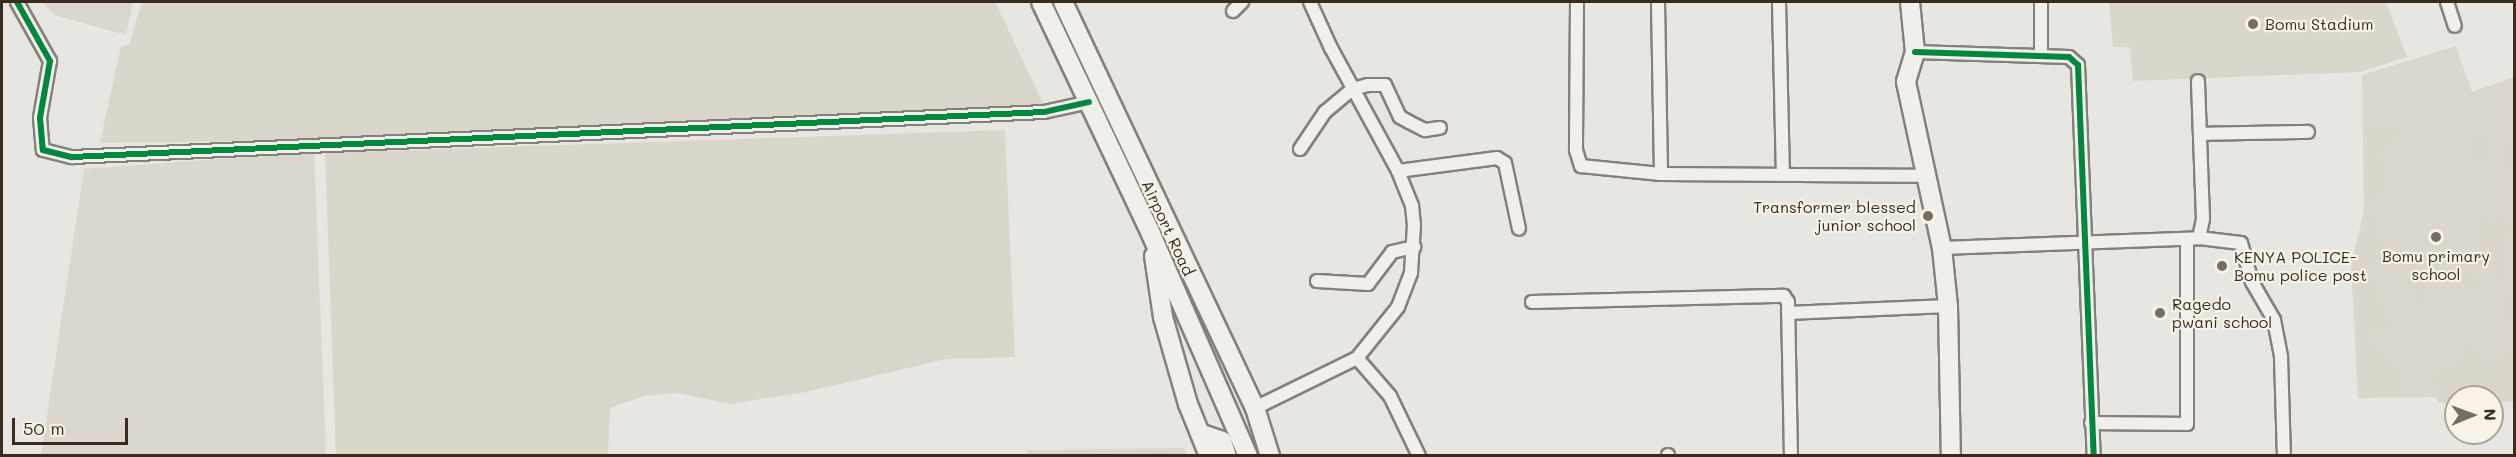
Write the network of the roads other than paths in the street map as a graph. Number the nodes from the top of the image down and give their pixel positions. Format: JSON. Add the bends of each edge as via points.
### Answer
{"nodes":[{"id":1,"x":17,"y":2,"type":"edge"},
{"id":2,"x":1041,"y":2,"type":"edge"},
{"id":3,"x":1063,"y":2,"type":"edge"},
{"id":4,"x":1242,"y":2,"type":"edge"},
{"id":5,"x":1310,"y":2,"type":"edge"},
{"id":6,"x":1577,"y":2,"type":"edge"},
{"id":7,"x":1658,"y":2,"type":"edge"},
{"id":8,"x":1779,"y":2,"type":"edge"},
{"id":9,"x":1910,"y":2,"type":"edge"},
{"id":10,"x":2041,"y":2,"type":"edge"},
{"id":11,"x":2447,"y":2,"type":"edge"},
{"id":12,"x":1233,"y":11,"type":"dead end"},
{"id":13,"x":2455,"y":26,"type":"dead end"},
{"id":14,"x":1916,"y":52,"type":"junction"},
{"id":15,"x":2041,"y":56,"type":"junction"},
{"id":16,"x":2198,"y":81,"type":"dead end"},
{"id":17,"x":1352,"y":89,"type":"junction"},
{"id":18,"x":1089,"y":102,"type":"junction"},
{"id":19,"x":1440,"y":128,"type":"dead end"},
{"id":20,"x":2308,"y":132,"type":"dead end"},
{"id":21,"x":2200,"y":134,"type":"junction"},
{"id":22,"x":1300,"y":149,"type":"dead end"},
{"id":23,"x":1398,"y":171,"type":"junction"},
{"id":24,"x":1783,"y":172,"type":"junction"},
{"id":25,"x":1661,"y":174,"type":"junction"},
{"id":26,"x":1925,"y":176,"type":"junction"},
{"id":27,"x":1519,"y":229,"type":"dead end"},
{"id":28,"x":1151,"y":234,"type":"junction"},
{"id":29,"x":2193,"y":239,"type":"junction"},
{"id":30,"x":2086,"y":243,"type":"junction"},
{"id":31,"x":1414,"y":247,"type":"junction"},
{"id":32,"x":1942,"y":248,"type":"junction"},
{"id":33,"x":1317,"y":281,"type":"dead end"},
{"id":34,"x":1532,"y":302,"type":"dead end"},
{"id":35,"x":1948,"y":306,"type":"junction"},
{"id":36,"x":1788,"y":313,"type":"junction"},
{"id":37,"x":1357,"y":358,"type":"junction"},
{"id":38,"x":1255,"y":408,"type":"junction"},
{"id":39,"x":2091,"y":423,"type":"junction"},
{"id":40,"x":1202,"y":434,"type":"junction"},
{"id":41,"x":1209,"y":456,"type":"edge"},
{"id":42,"x":1227,"y":456,"type":"edge"},
{"id":43,"x":1248,"y":456,"type":"edge"},
{"id":44,"x":1270,"y":456,"type":"edge"},
{"id":45,"x":1419,"y":456,"type":"edge"},
{"id":46,"x":1791,"y":456,"type":"edge"},
{"id":47,"x":1951,"y":456,"type":"edge"},
{"id":48,"x":2094,"y":456,"type":"edge"},
{"id":49,"x":2284,"y":456,"type":"edge"}],
"edges":[{"from":1,"to":18,"type":"street","via":[[50,62],[40,118],[43,150],[72,157],[1044,112]]},
{"from":2,"to":18,"type":"main road","name":"Airport Road"},
{"from":3,"to":38,"type":"main road","name":"Airport Road"},
{"from":4,"to":12,"type":"street"},
{"from":5,"to":17,"type":"street"},
{"from":6,"to":25,"type":"street","via":[[1578,163]]},
{"from":7,"to":25,"type":"street"},
{"from":8,"to":24,"type":"street"},
{"from":9,"to":14,"type":"main road"},
{"from":10,"to":15,"type":"street"},
{"from":11,"to":13,"type":"street"},
{"from":14,"to":15,"type":"street"},
{"from":14,"to":26,"type":"main road","via":[[1906,82]]},
{"from":15,"to":30,"type":"street","via":[[2068,57],[2078,65]]},
{"from":16,"to":21,"type":"street"},
{"from":17,"to":19,"type":"street","via":[[1385,85],[1400,117],[1425,130]]},
{"from":17,"to":22,"type":"street","via":[[1325,112]]},
{"from":17,"to":23,"type":"street"},
{"from":18,"to":28,"type":"main road","name":"Airport Road"},
{"from":20,"to":21,"type":"street"},
{"from":21,"to":29,"type":"street","via":[[2203,219]]},
{"from":23,"to":27,"type":"street","via":[[1497,158],[1505,163]]},
{"from":23,"to":31,"type":"street","via":[[1412,206]]},
{"from":24,"to":25,"type":"street"},
{"from":24,"to":26,"type":"street"},
{"from":26,"to":32,"type":"main road","via":[[1937,212]]},
{"from":28,"to":40,"type":"main road","via":[[1163,317],[1188,404]]},
{"from":28,"to":43,"type":"main road","name":"Airport Road"},
{"from":29,"to":30,"type":"street"},
{"from":29,"to":39,"type":"street","via":[[2187,424]]},
{"from":29,"to":49,"type":"street","via":[[2241,243],[2252,282],[2270,310],[2281,357]]},
{"from":30,"to":32,"type":"street"},
{"from":30,"to":39,"type":"street"},
{"from":31,"to":33,"type":"street","via":[[1392,252],[1368,284]]},
{"from":31,"to":37,"type":"street","via":[[1411,273],[1398,307]]},
{"from":32,"to":35,"type":"main road"},
{"from":34,"to":36,"type":"street","via":[[1775,294],[1784,296]]},
{"from":35,"to":36,"type":"street"},
{"from":35,"to":47,"type":"main road"},
{"from":36,"to":46,"type":"street"},
{"from":37,"to":38,"type":"street"},
{"from":37,"to":45,"type":"street","via":[[1390,396]]},
{"from":38,"to":44,"type":"main road","name":"Airport Road"},
{"from":39,"to":48,"type":"street"},
{"from":40,"to":41,"type":"main road"},
{"from":40,"to":42,"type":"main road","via":[[1222,441]]}]}
